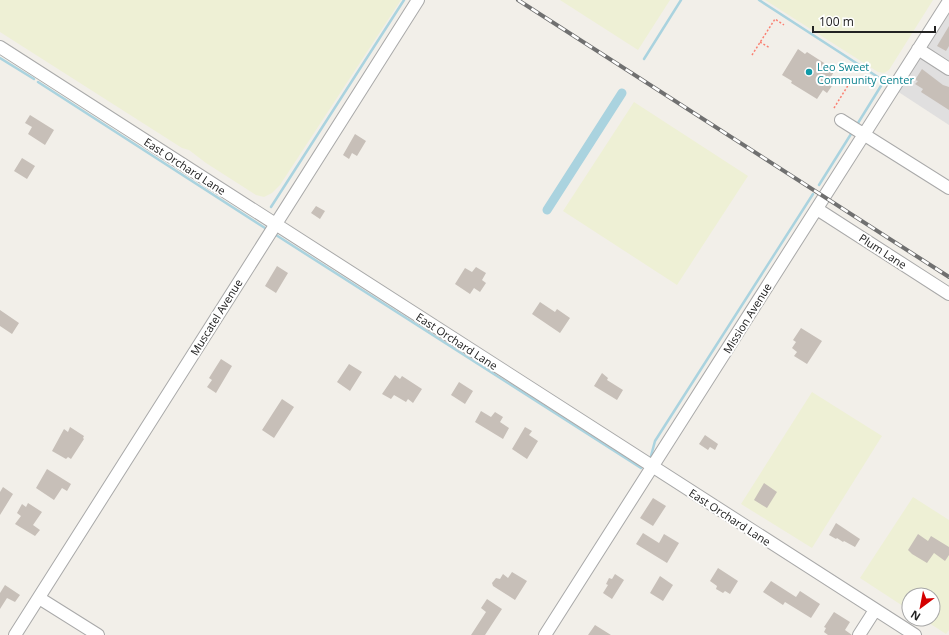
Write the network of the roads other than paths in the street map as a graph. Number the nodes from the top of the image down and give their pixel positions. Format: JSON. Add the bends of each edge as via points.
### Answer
{"nodes":[{"id":1,"x":418,"y":0,"type":"edge"},
{"id":2,"x":949,"y":1,"type":"edge"},
{"id":3,"x":0,"y":47,"type":"edge"},
{"id":4,"x":918,"y":49,"type":"junction"},
{"id":5,"x":949,"y":69,"type":"edge"},
{"id":6,"x":841,"y":120,"type":"dead end"},
{"id":7,"x":864,"y":135,"type":"junction"},
{"id":8,"x":949,"y":188,"type":"edge"},
{"id":9,"x":817,"y":209,"type":"junction"},
{"id":10,"x":275,"y":224,"type":"junction"},
{"id":11,"x":949,"y":294,"type":"edge"},
{"id":12,"x":653,"y":467,"type":"junction"},
{"id":13,"x":39,"y":598,"type":"junction"},
{"id":14,"x":875,"y":610,"type":"junction"},
{"id":15,"x":15,"y":635,"type":"edge"},
{"id":16,"x":98,"y":635,"type":"edge"},
{"id":17,"x":545,"y":635,"type":"edge"},
{"id":18,"x":859,"y":635,"type":"edge"},
{"id":19,"x":915,"y":635,"type":"edge"}],
"edges":[{"from":1,"to":10,"type":"street","name":"Muscatel Avenue"},
{"from":2,"to":4,"type":"street","name":"Mission Avenue"},
{"from":3,"to":10,"type":"street","name":"East Orchard Lane"},
{"from":4,"to":5,"type":"street"},
{"from":4,"to":7,"type":"street","name":"Mission Avenue"},
{"from":6,"to":7,"type":"street"},
{"from":7,"to":8,"type":"street"},
{"from":7,"to":9,"type":"street","name":"Mission Avenue"},
{"from":9,"to":11,"type":"street","name":"Plum Lane"},
{"from":9,"to":12,"type":"street","name":"Mission Avenue"},
{"from":10,"to":12,"type":"street","name":"East Orchard Lane"},
{"from":10,"to":13,"type":"street","name":"Muscatel Avenue"},
{"from":12,"to":14,"type":"street","name":"East Orchard Lane"},
{"from":12,"to":17,"type":"street","name":"Mission Avenue"},
{"from":13,"to":15,"type":"street","name":"Muscatel Avenue"},
{"from":13,"to":16,"type":"street"},
{"from":14,"to":18,"type":"street"},
{"from":14,"to":19,"type":"street","name":"East Orchard Lane"}]}
